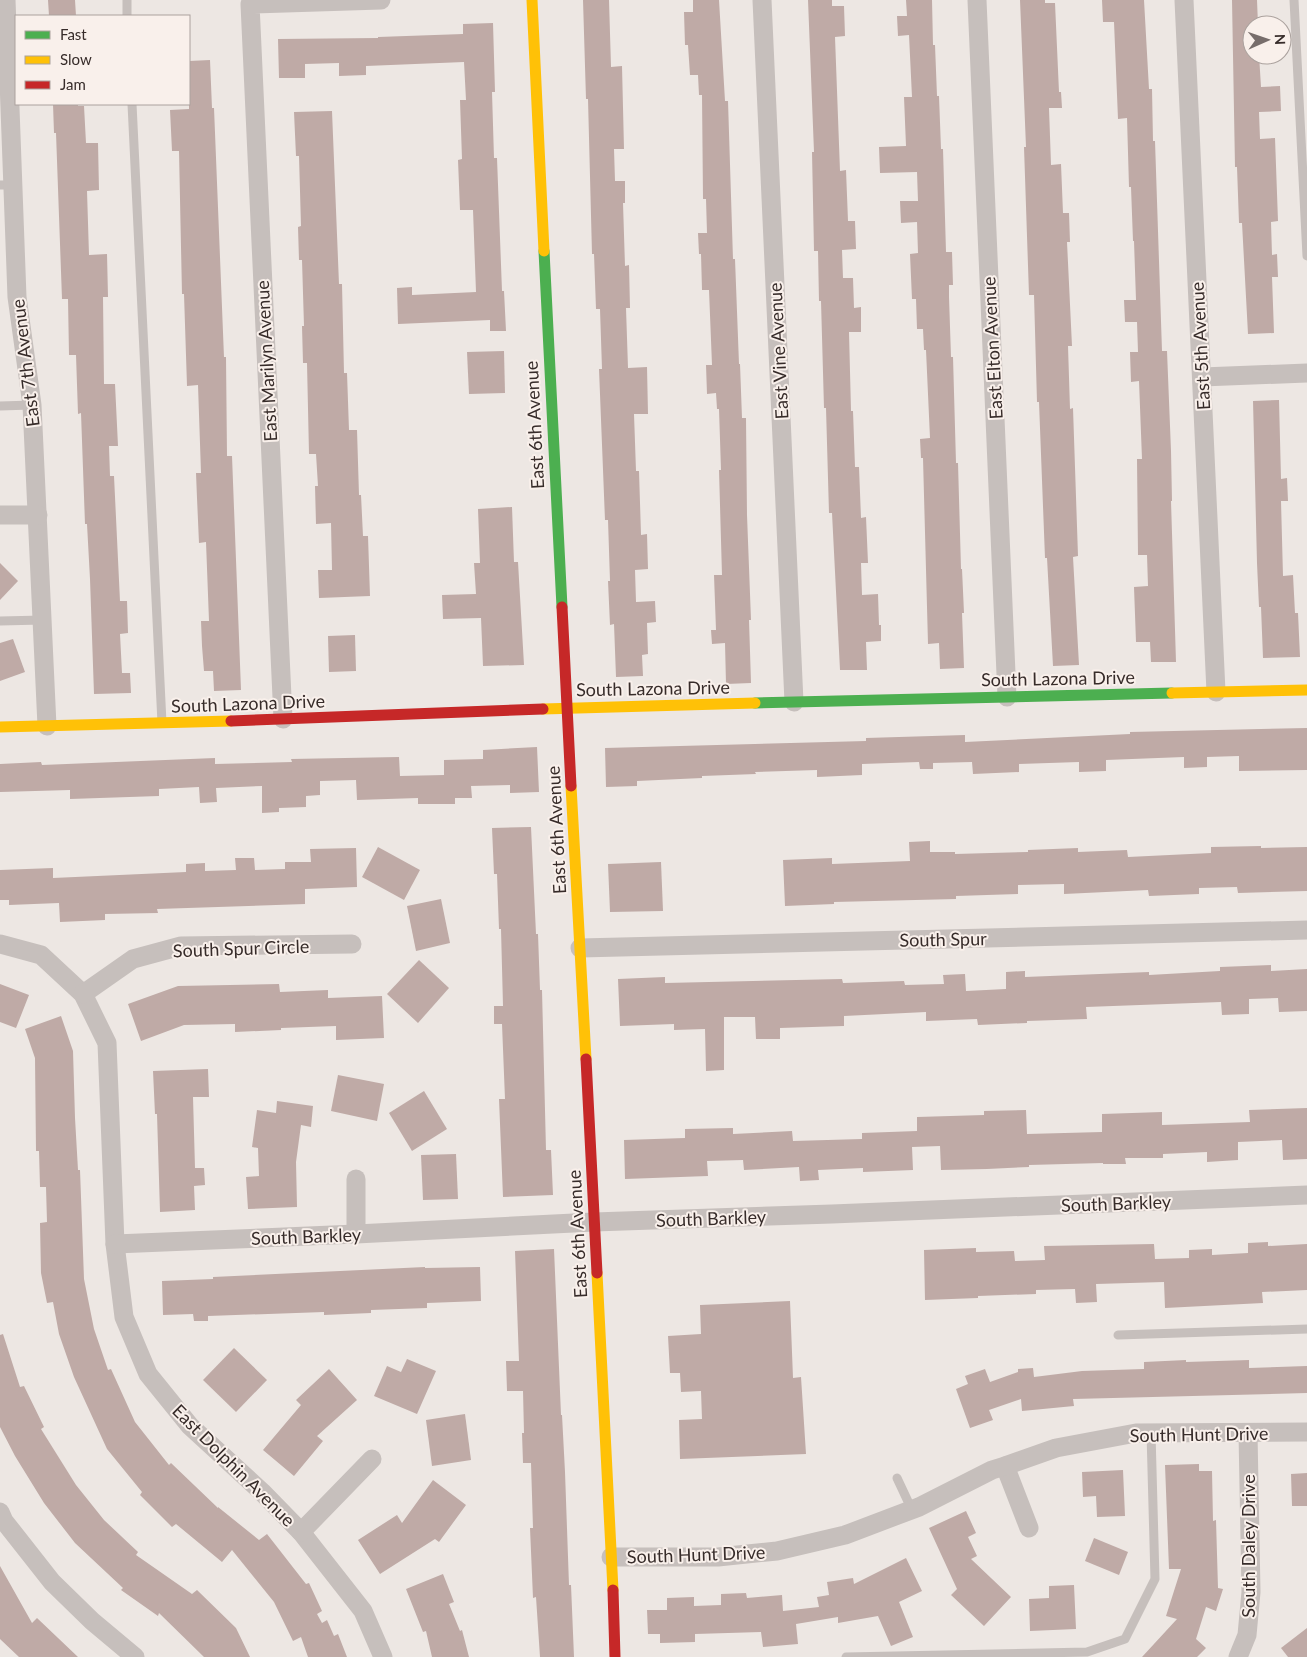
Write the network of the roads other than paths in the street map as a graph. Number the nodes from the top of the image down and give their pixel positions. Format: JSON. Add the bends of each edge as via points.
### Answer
{"nodes":[{"id":1,"x":6,"y":0,"type":"edge"},
{"id":2,"x":127,"y":0,"type":"edge"},
{"id":3,"x":381,"y":0,"type":"edge"},
{"id":4,"x":532,"y":0,"type":"edge"},
{"id":5,"x":762,"y":0,"type":"edge"},
{"id":6,"x":976,"y":0,"type":"edge"},
{"id":7,"x":1184,"y":0,"type":"edge"},
{"id":8,"x":1294,"y":0,"type":"edge"},
{"id":9,"x":127,"y":15,"type":"edge"},
{"id":10,"x":4,"y":78,"type":"edge"},
{"id":11,"x":132,"y":105,"type":"edge"},
{"id":12,"x":6,"y":185,"type":"edge"},
{"id":13,"x":1307,"y":256,"type":"edge"},
{"id":14,"x":8,"y":297,"type":"edge"},
{"id":15,"x":1307,"y":373,"type":"edge"},
{"id":16,"x":1202,"y":377,"type":"junction"},
{"id":17,"x":32,"y":405,"type":"junction"},
{"id":18,"x":0,"y":406,"type":"edge"},
{"id":19,"x":38,"y":515,"type":"junction"},
{"id":20,"x":0,"y":516,"type":"edge"},
{"id":21,"x":42,"y":620,"type":"junction"},
{"id":22,"x":0,"y":621,"type":"edge"},
{"id":23,"x":1307,"y":690,"type":"edge"},
{"id":24,"x":1216,"y":692,"type":"junction"},
{"id":25,"x":1007,"y":697,"type":"junction"},
{"id":26,"x":794,"y":702,"type":"junction"},
{"id":27,"x":567,"y":708,"type":"junction"},
{"id":28,"x":282,"y":719,"type":"junction"},
{"id":29,"x":162,"y":724,"type":"junction"},
{"id":30,"x":47,"y":726,"type":"junction"},
{"id":31,"x":0,"y":727,"type":"edge"},
{"id":32,"x":1307,"y":930,"type":"edge"},
{"id":33,"x":0,"y":944,"type":"edge"},
{"id":34,"x":352,"y":944,"type":"dead end"},
{"id":35,"x":580,"y":948,"type":"junction"},
{"id":36,"x":82,"y":994,"type":"junction"},
{"id":37,"x":356,"y":1180,"type":"dead end"},
{"id":38,"x":1307,"y":1195,"type":"edge"},
{"id":39,"x":594,"y":1222,"type":"junction"},
{"id":40,"x":356,"y":1234,"type":"junction"},
{"id":41,"x":115,"y":1244,"type":"junction"},
{"id":42,"x":1307,"y":1329,"type":"edge"},
{"id":43,"x":1118,"y":1336,"type":"dead end"},
{"id":44,"x":1307,"y":1432,"type":"edge"},
{"id":45,"x":1151,"y":1433,"type":"junction"},
{"id":46,"x":1248,"y":1433,"type":"junction"},
{"id":47,"x":372,"y":1459,"type":"dead end"},
{"id":48,"x":1005,"y":1466,"type":"junction"},
{"id":49,"x":897,"y":1478,"type":"dead end"},
{"id":50,"x":912,"y":1510,"type":"junction"},
{"id":51,"x":0,"y":1512,"type":"edge"},
{"id":52,"x":1029,"y":1528,"type":"dead end"},
{"id":53,"x":301,"y":1532,"type":"junction"},
{"id":54,"x":611,"y":1557,"type":"junction"},
{"id":55,"x":135,"y":1657,"type":"edge"},
{"id":56,"x":383,"y":1657,"type":"edge"},
{"id":57,"x":615,"y":1657,"type":"edge"},
{"id":58,"x":846,"y":1657,"type":"edge"},
{"id":59,"x":1238,"y":1657,"type":"edge"}],
"edges":[{"from":1,"to":10,"type":"street","name":"East 7th Avenue"},
{"from":2,"to":9,"type":"lane"},
{"from":3,"to":28,"type":"street","name":"East Marilyn Avenue","via":[[250,4]]},
{"from":4,"to":27,"type":"street","name":"East 6th Avenue"},
{"from":5,"to":26,"type":"street","name":"East Vine Avenue"},
{"from":6,"to":25,"type":"street","name":"East Elton Avenue"},
{"from":7,"to":16,"type":"street","name":"East 5th Avenue"},
{"from":8,"to":13,"type":"lane"},
{"from":10,"to":12,"type":"street","name":"East 7th Avenue"},
{"from":11,"to":29,"type":"lane"},
{"from":12,"to":14,"type":"street","name":"East 7th Avenue"},
{"from":14,"to":17,"type":"street","name":"East 7th Avenue"},
{"from":15,"to":16,"type":"street"},
{"from":16,"to":24,"type":"street","name":"East 5th Avenue"},
{"from":17,"to":18,"type":"lane"},
{"from":17,"to":19,"type":"street","name":"East 7th Avenue"},
{"from":19,"to":20,"type":"street"},
{"from":19,"to":21,"type":"street","name":"East 7th Avenue"},
{"from":21,"to":22,"type":"lane"},
{"from":21,"to":30,"type":"street","name":"East 7th Avenue"},
{"from":23,"to":24,"type":"street","name":"South Lazona Drive"},
{"from":24,"to":25,"type":"street","name":"South Lazona Drive"},
{"from":25,"to":26,"type":"street","name":"South Lazona Drive"},
{"from":26,"to":27,"type":"street","name":"South Lazona Drive"},
{"from":27,"to":28,"type":"street","name":"South Lazona Drive"},
{"from":27,"to":35,"type":"street","name":"East 6th Avenue"},
{"from":28,"to":29,"type":"street","name":"South Lazona Drive"},
{"from":29,"to":30,"type":"street","name":"South Lazona Drive"},
{"from":30,"to":31,"type":"street","name":"South Lazona Drive"},
{"from":32,"to":35,"type":"street","name":"South Spur"},
{"from":33,"to":36,"type":"street","via":[[41,955]]},
{"from":34,"to":36,"type":"street","name":"South Spur Circle","via":[[181,946],[133,959]]},
{"from":35,"to":39,"type":"street","name":"East 6th Avenue"},
{"from":36,"to":41,"type":"street","name":"East Dolphin Avenue","via":[[107,1043]]},
{"from":37,"to":40,"type":"street"},
{"from":38,"to":39,"type":"street","name":"South Barkley"},
{"from":39,"to":40,"type":"street","name":"South Barkley"},
{"from":39,"to":54,"type":"street","name":"East 6th Avenue"},
{"from":40,"to":41,"type":"street","name":"South Barkley"},
{"from":41,"to":53,"type":"street","name":"East Dolphin Avenue","via":[[124,1317],[148,1374],[190,1426]]},
{"from":42,"to":43,"type":"lane"},
{"from":44,"to":46,"type":"street","name":"South Hunt Drive"},
{"from":45,"to":46,"type":"street","name":"South Hunt Drive"},
{"from":45,"to":48,"type":"street","name":"South Hunt Drive","via":[[1056,1448]]},
{"from":45,"to":58,"type":"lane","via":[[1155,1579],[1125,1639],[1086,1652]]},
{"from":46,"to":59,"type":"street","name":"South Daley Drive","via":[[1251,1592],[1247,1635]]},
{"from":47,"to":53,"type":"street"},
{"from":48,"to":50,"type":"street","name":"South Hunt Drive"},
{"from":48,"to":52,"type":"street"},
{"from":49,"to":50,"type":"lane"},
{"from":50,"to":54,"type":"street","name":"South Hunt Drive","via":[[845,1535],[777,1551],[718,1557]]},
{"from":51,"to":55,"type":"street","via":[[52,1582]]},
{"from":53,"to":56,"type":"street","name":"East Dolphin Avenue","via":[[363,1611]]},
{"from":54,"to":57,"type":"street","name":"East 6th Avenue"}]}
